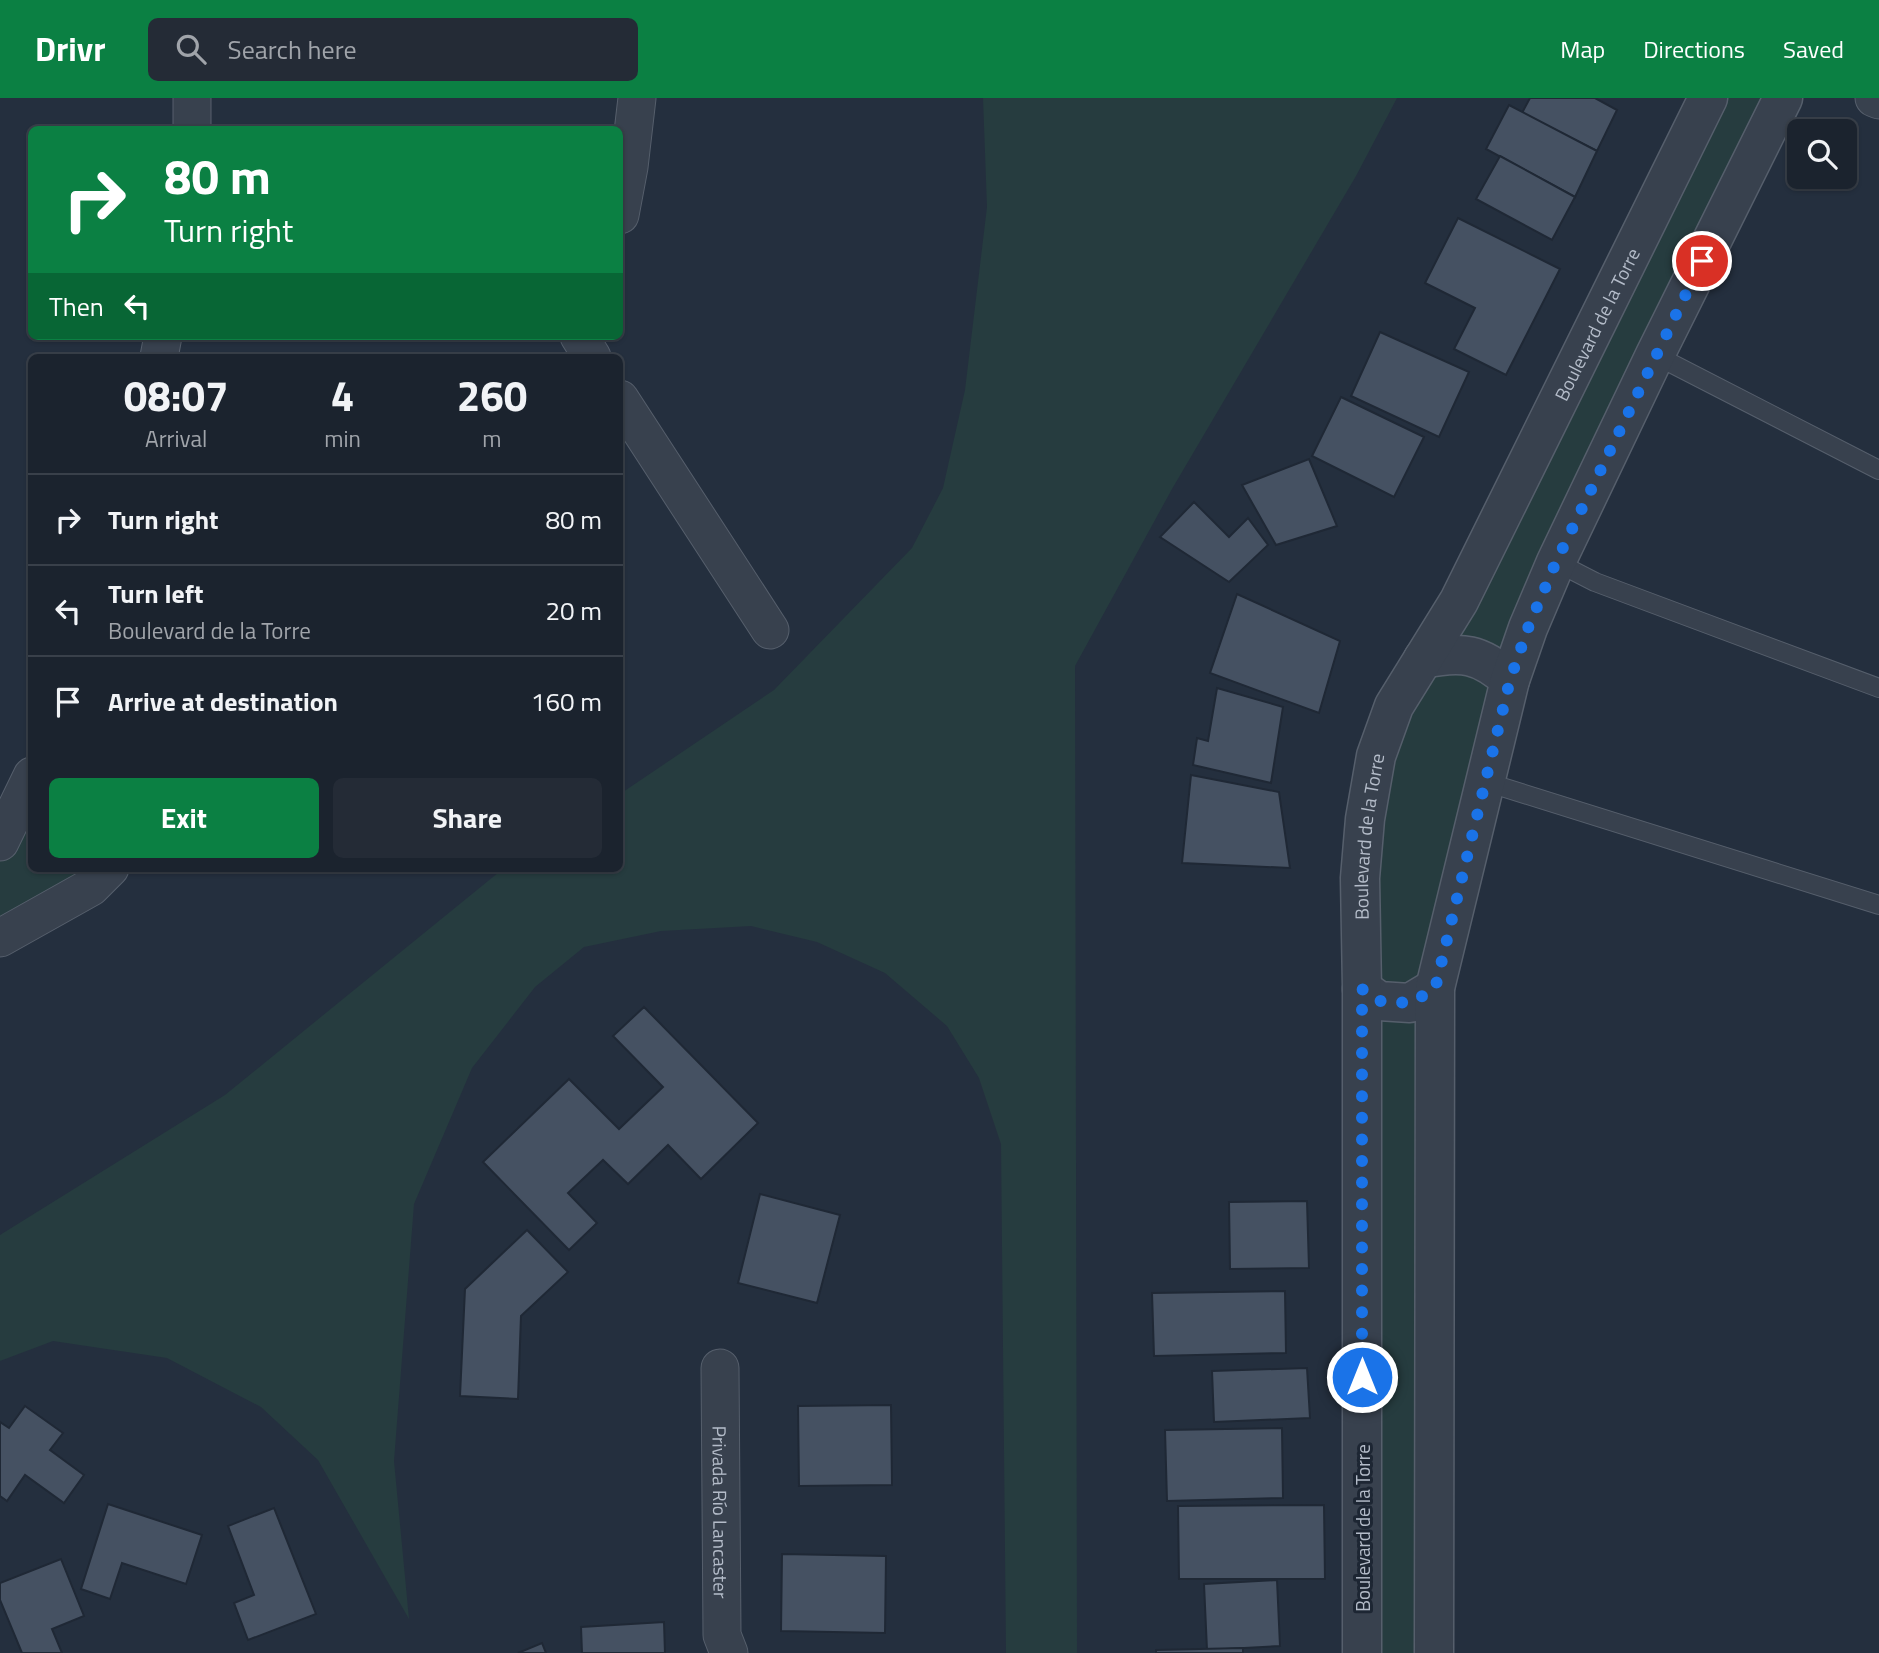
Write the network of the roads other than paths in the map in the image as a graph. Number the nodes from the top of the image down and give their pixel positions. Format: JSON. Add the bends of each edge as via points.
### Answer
{"nodes":[{"id":1,"x":192,"y":98,"type":"edge"},
{"id":2,"x":637,"y":98,"type":"edge"},
{"id":3,"x":1708,"y":98,"type":"edge"},
{"id":4,"x":1783,"y":98,"type":"edge"},
{"id":5,"x":192,"y":126,"type":"edge"},
{"id":6,"x":623,"y":199,"type":"edge"},
{"id":7,"x":1655,"y":355,"type":"junction"},
{"id":8,"x":623,"y":404,"type":"edge"},
{"id":9,"x":1879,"y":470,"type":"edge"},
{"id":10,"x":1556,"y":562,"type":"junction"},
{"id":11,"x":770,"y":630,"type":"dead end"},
{"id":12,"x":1423,"y":659,"type":"junction"},
{"id":13,"x":1510,"y":680,"type":"junction"},
{"id":14,"x":1879,"y":688,"type":"edge"},
{"id":15,"x":1486,"y":782,"type":"junction"},
{"id":16,"x":28,"y":784,"type":"edge"},
{"id":17,"x":0,"y":842,"type":"edge"},
{"id":18,"x":106,"y":872,"type":"edge"},
{"id":19,"x":1879,"y":905,"type":"edge"},
{"id":20,"x":0,"y":938,"type":"edge"},
{"id":21,"x":1362,"y":989,"type":"junction"},
{"id":22,"x":1435,"y":989,"type":"junction"},
{"id":23,"x":720,"y":1368,"type":"dead end"},
{"id":24,"x":729,"y":1653,"type":"edge"},
{"id":25,"x":1362,"y":1653,"type":"edge"},
{"id":26,"x":1434,"y":1653,"type":"edge"}],
"edges":[{"from":1,"to":5,"type":"street"},
{"from":2,"to":6,"type":"street"},
{"from":3,"to":12,"type":"street","name":"Boulevard de la Torre","via":[[1459,601]]},
{"from":4,"to":7,"type":"street"},
{"from":7,"to":9,"type":"lane"},
{"from":7,"to":10,"type":"street"},
{"from":8,"to":11,"type":"street"},
{"from":10,"to":13,"type":"street"},
{"from":10,"to":14,"type":"lane","via":[[1595,582]]},
{"from":12,"to":13,"type":"street","via":[[1468,655],[1493,664]]},
{"from":12,"to":21,"type":"street","name":"Boulevard de la Torre","via":[[1394,706],[1376,757],[1360,878]]},
{"from":13,"to":15,"type":"street"},
{"from":15,"to":19,"type":"lane"},
{"from":15,"to":22,"type":"street"},
{"from":16,"to":17,"type":"street"},
{"from":18,"to":20,"type":"street","via":[[91,887]]},
{"from":21,"to":22,"type":"street","via":[[1379,1001],[1410,1003]]},
{"from":21,"to":25,"type":"street","name":"Boulevard de la Torre"},
{"from":22,"to":26,"type":"street"},
{"from":23,"to":24,"type":"street","name":"Privada Río Lancaster","via":[[722,1635]]}]}
